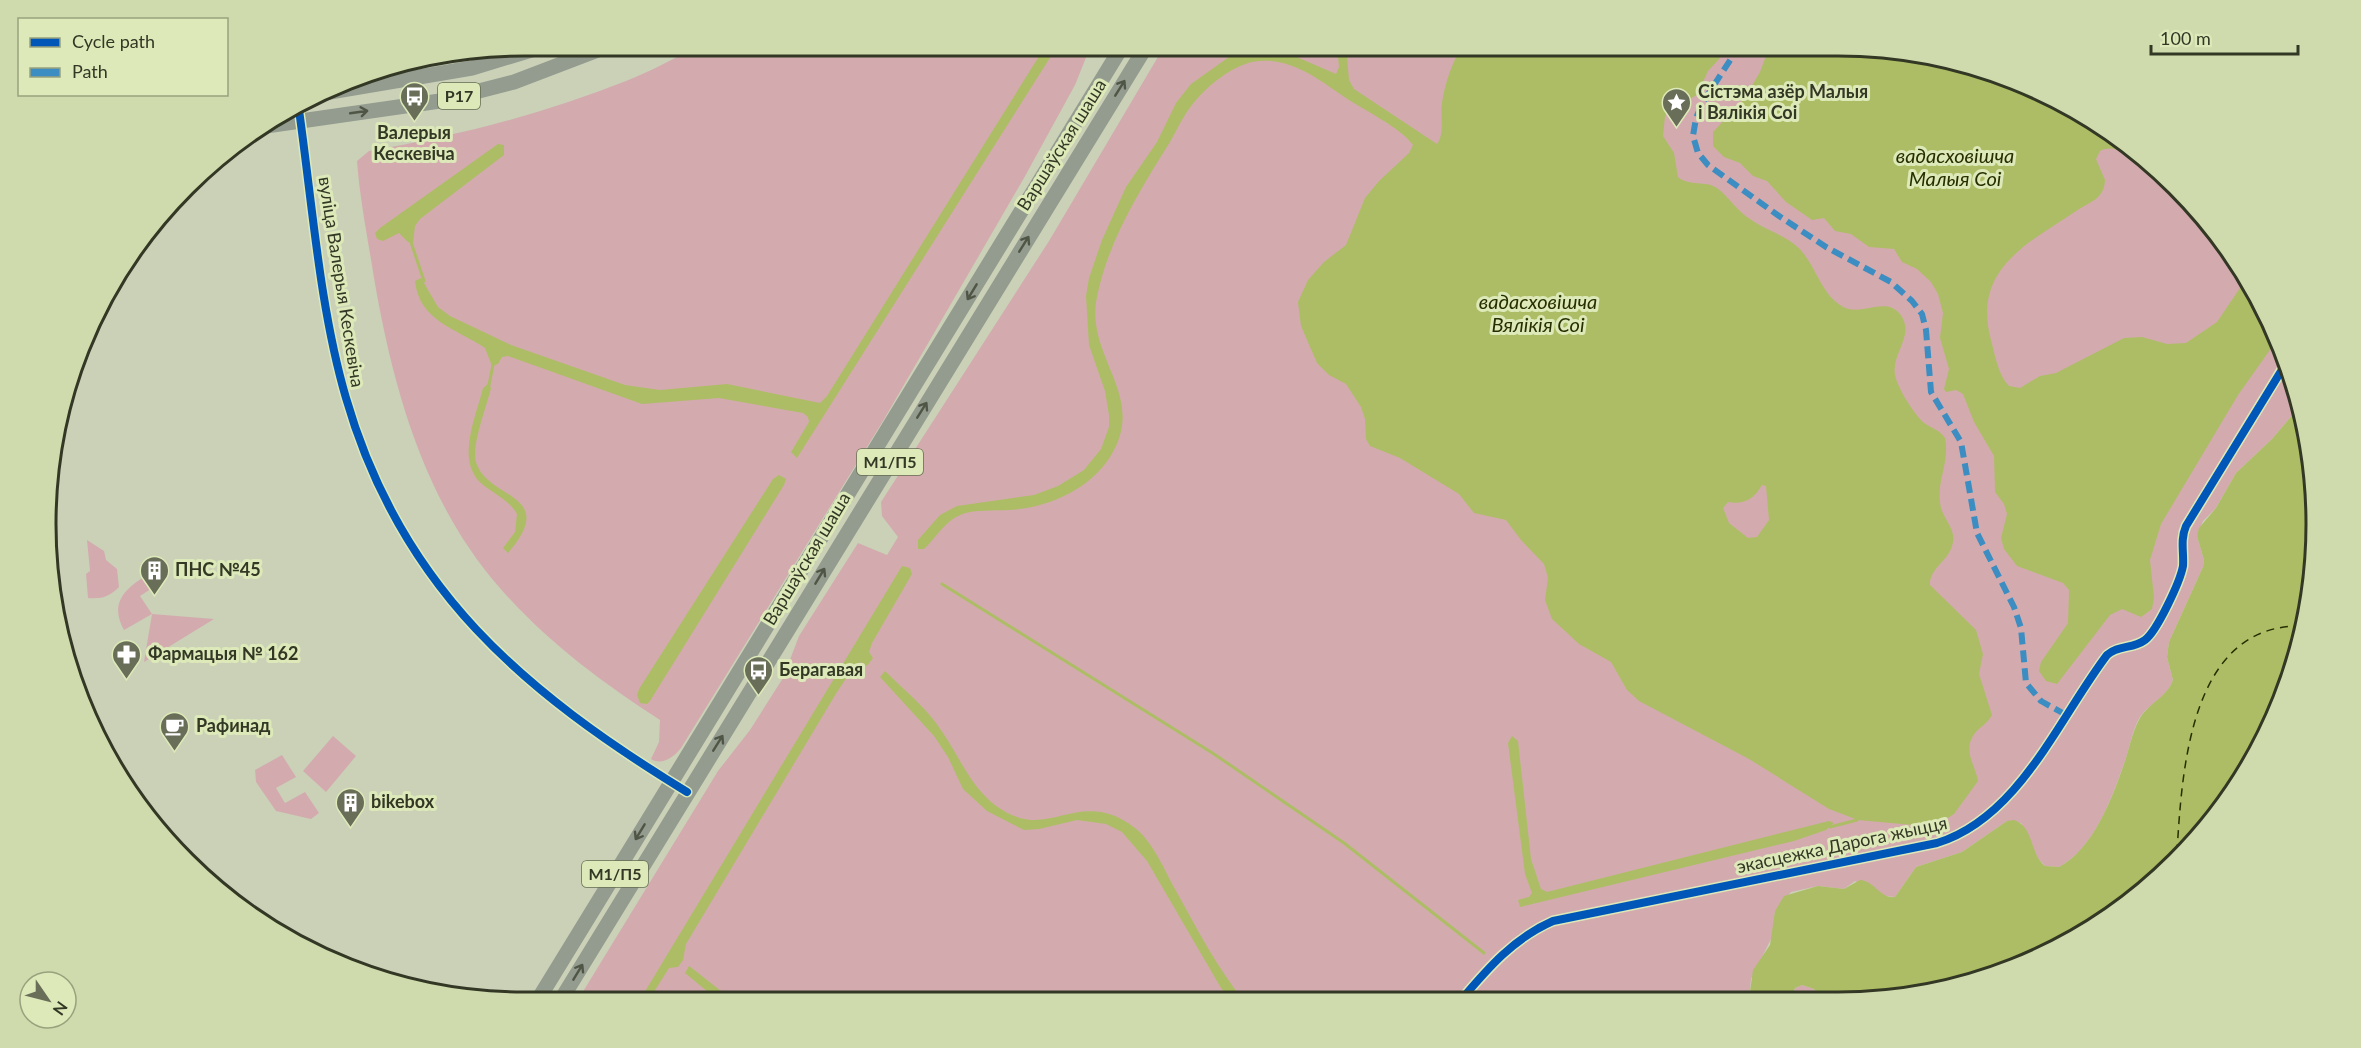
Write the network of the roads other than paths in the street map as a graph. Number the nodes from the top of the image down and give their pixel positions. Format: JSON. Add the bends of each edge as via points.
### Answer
{"nodes":[{"id":1,"x":510,"y":56,"type":"edge"},
{"id":2,"x":582,"y":56,"type":"edge"},
{"id":3,"x":1116,"y":56,"type":"edge"},
{"id":4,"x":1140,"y":56,"type":"edge"},
{"id":5,"x":352,"y":88,"type":"edge"},
{"id":6,"x":300,"y":113,"type":"edge"},
{"id":7,"x":301,"y":120,"type":"junction"},
{"id":8,"x":280,"y":124,"type":"edge"},
{"id":9,"x":2281,"y":372,"type":"edge"},
{"id":10,"x":671,"y":782,"type":"junction"},
{"id":11,"x":687,"y":792,"type":"junction"},
{"id":12,"x":543,"y":992,"type":"edge"},
{"id":13,"x":566,"y":992,"type":"edge"},
{"id":14,"x":1468,"y":992,"type":"edge"}],
"edges":[{"from":1,"to":5,"type":"highway","number":"Р17","via":[[472,68]]},
{"from":7,"to":2,"type":"highway","number":"Р17","one_way":true,"via":[[440,101],[513,82]]},
{"from":3,"to":10,"type":"highway","name":"Варшаўская шаша","number":"М1/П5","one_way":true},
{"from":11,"to":4,"type":"highway","name":"Варшаўская шаша","number":"М1/П5","one_way":true},
{"from":6,"to":7,"type":"street","name":"вуліца Валерыя Кескевіча"},
{"from":7,"to":8,"type":"highway","number":"Р17"},
{"from":7,"to":10,"type":"street","name":"вуліца Валерыя Кескевіча","via":[[323,282],[343,387],[364,451],[400,526],[439,587],[486,642],[580,721]]},
{"from":9,"to":14,"type":"street","name":"экасцежка Дарога жыцця","via":[[2186,526],[2181,543],[2182,570],[2151,634],[2138,644],[2107,655],[2046,747],[2008,793],[1972,827],[1937,843],[1553,921],[1506,950]]},
{"from":10,"to":11,"type":"street","name":"вуліца Валерыя Кескевіча"},
{"from":10,"to":12,"type":"highway","name":"Варшаўская шаша","number":"М1/П5","one_way":true},
{"from":13,"to":11,"type":"highway","name":"Варшаўская шаша","number":"М1/П5","one_way":true}]}
